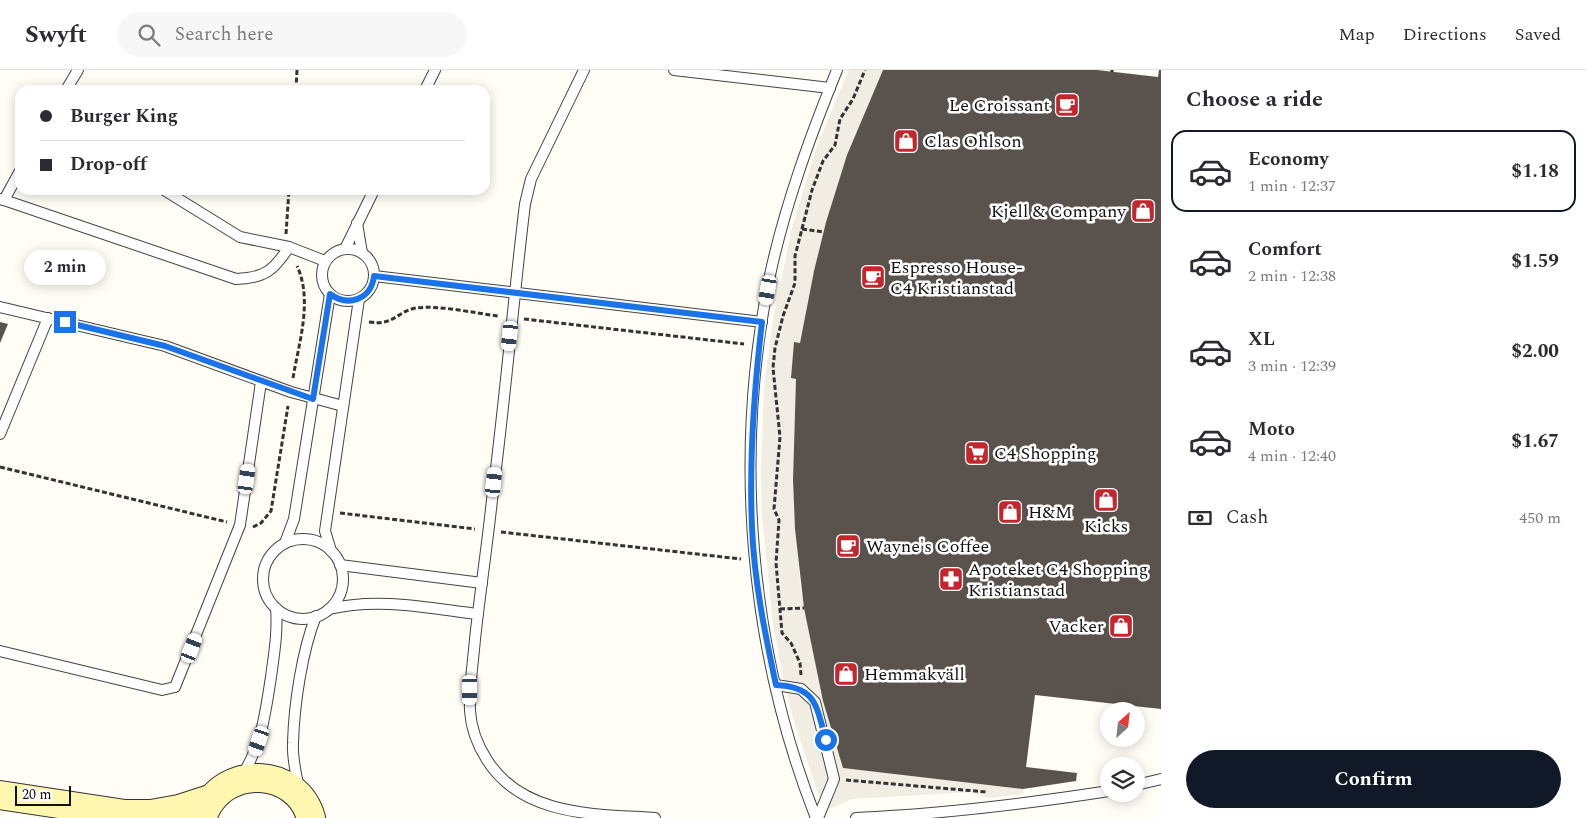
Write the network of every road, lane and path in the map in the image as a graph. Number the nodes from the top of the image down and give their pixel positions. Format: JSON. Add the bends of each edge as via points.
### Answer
{"nodes":[{"id":1,"x":78,"y":70,"type":"edge"},
{"id":2,"x":297,"y":70,"type":"edge"},
{"id":3,"x":435,"y":70,"type":"edge"},
{"id":4,"x":584,"y":70,"type":"edge"},
{"id":5,"x":674,"y":70,"type":"edge"},
{"id":6,"x":837,"y":70,"type":"edge"},
{"id":7,"x":865,"y":70,"type":"edge"},
{"id":8,"x":69,"y":85,"type":"edge"},
{"id":9,"x":296,"y":85,"type":"edge"},
{"id":10,"x":428,"y":85,"type":"edge"},
{"id":11,"x":830,"y":88,"type":"junction"},
{"id":12,"x":15,"y":179,"type":"edge"},
{"id":13,"x":172,"y":195,"type":"edge"},
{"id":14,"x":289,"y":195,"type":"edge"},
{"id":15,"x":371,"y":195,"type":"edge"},
{"id":16,"x":2,"y":200,"type":"edge"},
{"id":17,"x":357,"y":223,"type":"junction"},
{"id":18,"x":802,"y":229,"type":"junction"},
{"id":19,"x":824,"y":232,"type":"dead end"},
{"id":20,"x":289,"y":247,"type":"junction"},
{"id":21,"x":345,"y":248,"type":"junction"},
{"id":22,"x":362,"y":253,"type":"junction"},
{"id":23,"x":325,"y":261,"type":"junction"},
{"id":24,"x":374,"y":276,"type":"junction"},
{"id":25,"x":330,"y":294,"type":"junction"},
{"id":26,"x":514,"y":294,"type":"junction"},
{"id":27,"x":359,"y":299,"type":"junction"},
{"id":28,"x":0,"y":308,"type":"edge"},
{"id":29,"x":304,"y":312,"type":"junction"},
{"id":30,"x":327,"y":315,"type":"junction"},
{"id":31,"x":48,"y":318,"type":"junction"},
{"id":32,"x":512,"y":318,"type":"junction"},
{"id":33,"x":356,"y":320,"type":"junction"},
{"id":34,"x":762,"y":322,"type":"junction"},
{"id":35,"x":760,"y":346,"type":"junction"},
{"id":36,"x":775,"y":348,"type":"junction"},
{"id":37,"x":261,"y":382,"type":"junction"},
{"id":38,"x":291,"y":392,"type":"junction"},
{"id":39,"x":313,"y":399,"type":"junction"},
{"id":40,"x":343,"y":406,"type":"junction"},
{"id":41,"x":0,"y":434,"type":"edge"},
{"id":42,"x":0,"y":467,"type":"edge"},
{"id":43,"x":273,"y":504,"type":"junction"},
{"id":44,"x":296,"y":507,"type":"junction"},
{"id":45,"x":327,"y":512,"type":"junction"},
{"id":46,"x":240,"y":525,"type":"junction"},
{"id":47,"x":488,"y":531,"type":"junction"},
{"id":48,"x":285,"y":543,"type":"junction"},
{"id":49,"x":331,"y":551,"type":"junction"},
{"id":50,"x":756,"y":560,"type":"junction"},
{"id":51,"x":776,"y":562,"type":"junction"},
{"id":52,"x":340,"y":565,"type":"junction"},
{"id":53,"x":482,"y":583,"type":"junction"},
{"id":54,"x":276,"y":608,"type":"junction"},
{"id":55,"x":804,"y":608,"type":"dead end"},
{"id":56,"x":329,"y":609,"type":"junction"},
{"id":57,"x":780,"y":609,"type":"junction"},
{"id":58,"x":478,"y":614,"type":"junction"},
{"id":59,"x":316,"y":616,"type":"junction"},
{"id":60,"x":0,"y":651,"type":"edge"},
{"id":61,"x":776,"y":685,"type":"junction"},
{"id":62,"x":801,"y":689,"type":"junction"},
{"id":63,"x":834,"y":779,"type":"junction"},
{"id":64,"x":1161,"y":779,"type":"edge"},
{"id":65,"x":240,"y":780,"type":"junction"},
{"id":66,"x":1145,"y":783,"type":"edge"},
{"id":67,"x":1100,"y":792,"type":"edge"},
{"id":68,"x":0,"y":795,"type":"edge"},
{"id":69,"x":1019,"y":805,"type":"junction"},
{"id":70,"x":207,"y":808,"type":"edge"},
{"id":71,"x":306,"y":808,"type":"edge"},
{"id":72,"x":655,"y":818,"type":"edge"},
{"id":73,"x":817,"y":818,"type":"edge"},
{"id":74,"x":856,"y":818,"type":"edge"}],
"edges":[{"from":1,"to":8,"type":"lane"},
{"from":2,"to":9,"type":"path"},
{"from":3,"to":10,"type":"lane"},
{"from":4,"to":26,"type":"lane","via":[[528,189]]},
{"from":5,"to":11,"type":"lane"},
{"from":6,"to":11,"type":"lane"},
{"from":7,"to":18,"type":"path","via":[[854,98],[840,119],[835,144],[823,161]]},
{"from":11,"to":34,"type":"lane","via":[[788,207],[770,275]]},
{"from":12,"to":16,"type":"lane"},
{"from":13,"to":20,"type":"lane","via":[[240,237]]},
{"from":14,"to":20,"type":"path","via":[[286,236]]},
{"from":15,"to":17,"type":"lane"},
{"from":16,"to":20,"type":"lane","via":[[236,279],[267,273]]},
{"from":17,"to":21,"type":"lane"},
{"from":17,"to":22,"type":"lane"},
{"from":18,"to":19,"type":"path"},
{"from":18,"to":36,"type":"path","via":[[795,256],[795,283]]},
{"from":20,"to":23,"type":"lane"},
{"from":20,"to":29,"type":"path","via":[[302,276]]},
{"from":21,"to":22,"type":"lane"},
{"from":21,"to":23,"type":"lane"},
{"from":22,"to":24,"type":"lane","via":[[373,265]]},
{"from":23,"to":25,"type":"lane","via":[[322,281]]},
{"from":24,"to":26,"type":"lane"},
{"from":24,"to":27,"type":"lane","via":[[370,290]]},
{"from":25,"to":27,"type":"lane","via":[[341,300]]},
{"from":25,"to":30,"type":"lane"},
{"from":26,"to":32,"type":"lane"},
{"from":26,"to":34,"type":"lane"},
{"from":27,"to":33,"type":"lane"},
{"from":28,"to":31,"type":"lane"},
{"from":29,"to":30,"type":"path"},
{"from":29,"to":38,"type":"path"},
{"from":30,"to":39,"type":"lane"},
{"from":31,"to":37,"type":"lane","via":[[165,346]]},
{"from":31,"to":41,"type":"lane"},
{"from":32,"to":33,"type":"path","via":[[424,308],[414,309],[395,320],[377,323]]},
{"from":32,"to":35,"type":"path"},
{"from":32,"to":47,"type":"lane"},
{"from":33,"to":40,"type":"lane"},
{"from":34,"to":35,"type":"lane"},
{"from":35,"to":36,"type":"path"},
{"from":35,"to":50,"type":"lane","via":[[752,432],[752,529]]},
{"from":36,"to":51,"type":"path","via":[[773,368],[780,438],[774,499],[780,536]]},
{"from":37,"to":38,"type":"lane"},
{"from":37,"to":46,"type":"lane"},
{"from":38,"to":39,"type":"lane"},
{"from":38,"to":43,"type":"path"},
{"from":39,"to":40,"type":"lane"},
{"from":39,"to":44,"type":"lane"},
{"from":40,"to":45,"type":"lane"},
{"from":42,"to":46,"type":"path"},
{"from":43,"to":44,"type":"path"},
{"from":43,"to":46,"type":"path","via":[[271,511],[255,527]]},
{"from":44,"to":48,"type":"lane"},
{"from":45,"to":47,"type":"path"},
{"from":45,"to":49,"type":"lane","via":[[325,531]]},
{"from":46,"to":60,"type":"lane","via":[[176,687],[162,690]]},
{"from":47,"to":50,"type":"path"},
{"from":47,"to":53,"type":"lane"},
{"from":48,"to":49,"type":"lane","via":[[309,540]]},
{"from":48,"to":54,"type":"lane","via":[[271,554],[263,578],[266,595]]},
{"from":49,"to":52,"type":"lane"},
{"from":50,"to":51,"type":"path"},
{"from":50,"to":61,"type":"lane"},
{"from":51,"to":57,"type":"path"},
{"from":52,"to":53,"type":"lane"},
{"from":52,"to":56,"type":"lane","via":[[341,589]]},
{"from":53,"to":58,"type":"lane"},
{"from":54,"to":59,"type":"lane","via":[[291,617]]},
{"from":54,"to":65,"type":"lane","via":[[278,631],[263,730],[256,752]]},
{"from":55,"to":57,"type":"path"},
{"from":56,"to":58,"type":"lane","via":[[378,602]]},
{"from":56,"to":59,"type":"lane"},
{"from":57,"to":62,"type":"path","via":[[782,633],[791,643],[800,663]]},
{"from":58,"to":72,"type":"lane","via":[[470,712],[476,737],[494,770],[530,798],[560,810]]},
{"from":59,"to":71,"type":"lane","via":[[306,650],[293,744]]},
{"from":61,"to":62,"type":"lane"},
{"from":61,"to":73,"type":"lane","via":[[802,783]]},
{"from":62,"to":63,"type":"lane","via":[[816,702]]},
{"from":63,"to":69,"type":"path","via":[[991,792],[1006,796]]},
{"from":63,"to":73,"type":"lane"},
{"from":64,"to":66,"type":"lane"},
{"from":65,"to":70,"type":"main road","via":[[230,784]]},
{"from":65,"to":71,"type":"main road","via":[[251,777],[273,779],[293,790]]},
{"from":67,"to":69,"type":"lane"},
{"from":68,"to":70,"type":"main road","via":[[125,814]]},
{"from":69,"to":74,"type":"lane"}]}
